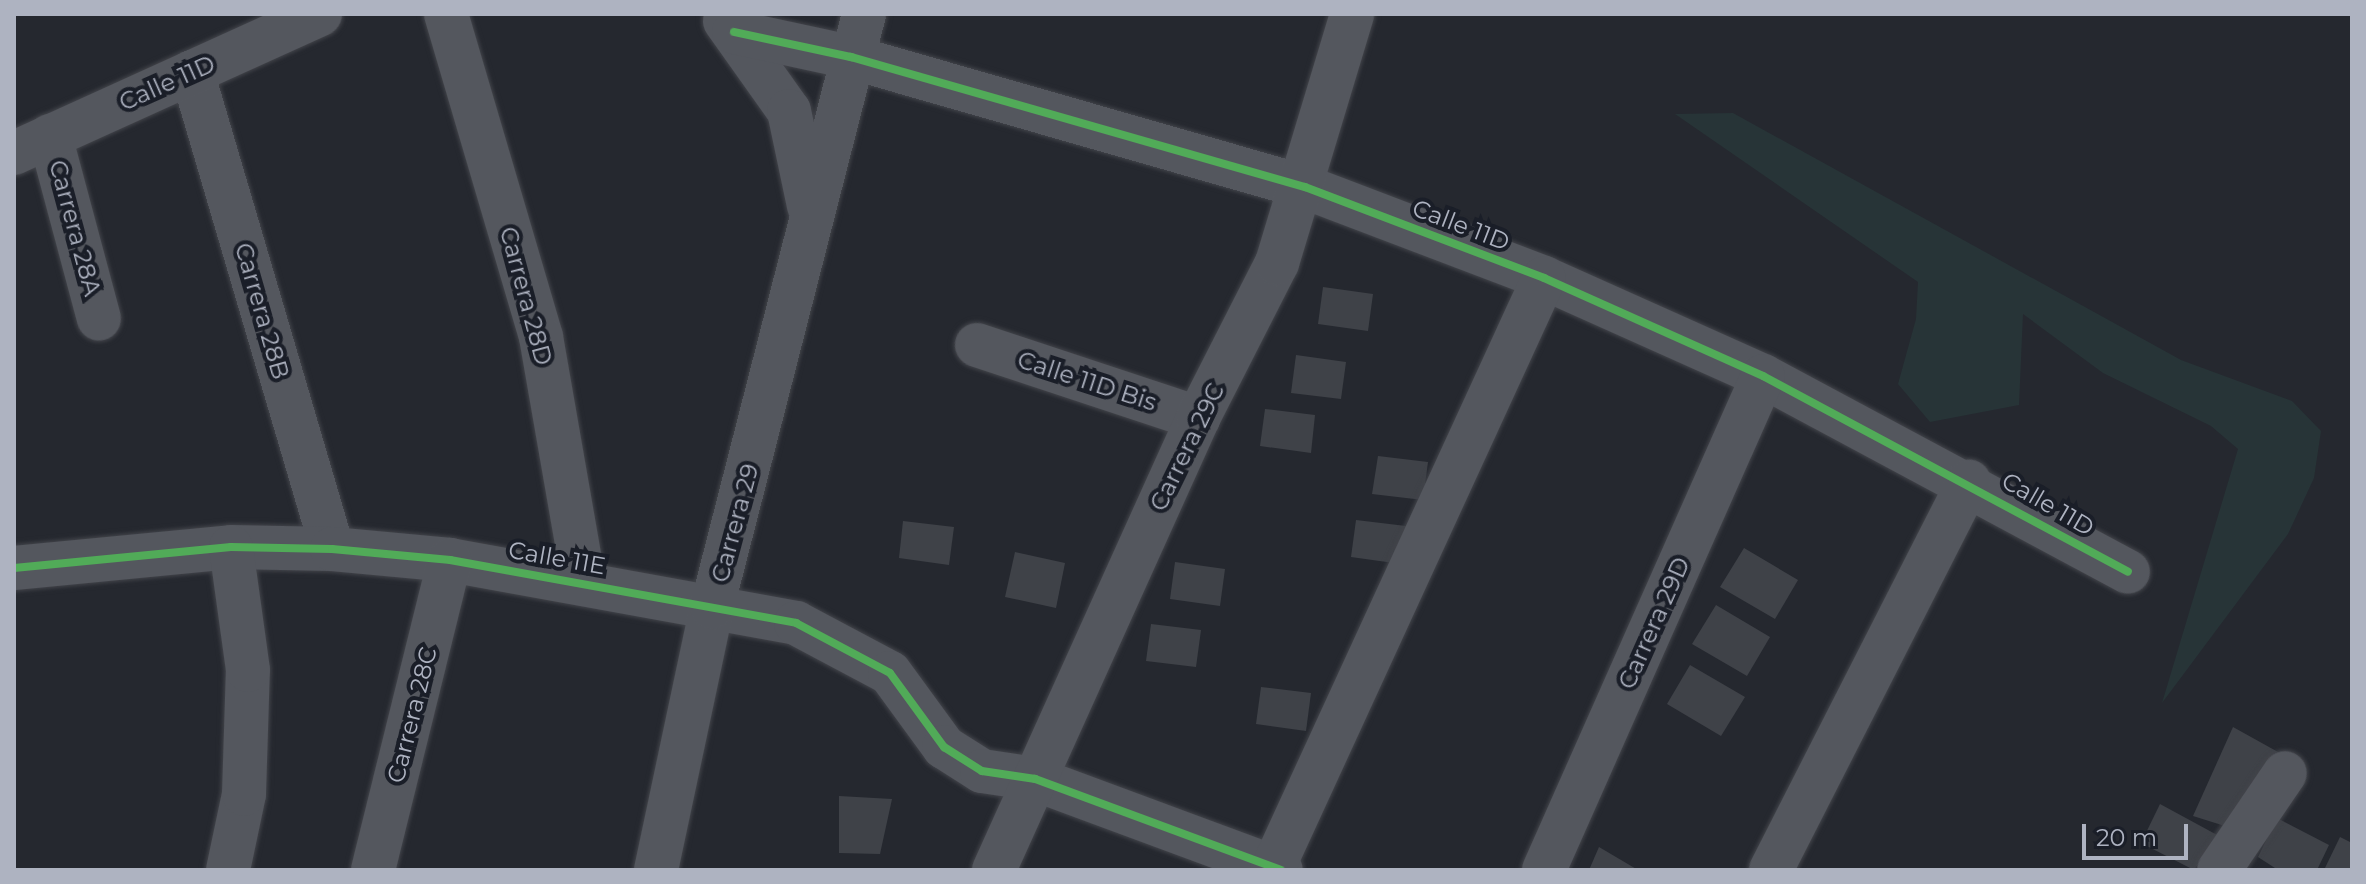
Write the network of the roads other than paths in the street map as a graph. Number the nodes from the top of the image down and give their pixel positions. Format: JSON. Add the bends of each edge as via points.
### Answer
{"nodes":[{"id":1,"x":320,"y":14,"type":"edge"},
{"id":2,"x":446,"y":14,"type":"edge"},
{"id":3,"x":864,"y":14,"type":"edge"},
{"id":4,"x":1352,"y":14,"type":"edge"},
{"id":5,"x":727,"y":23,"type":"edge"},
{"id":6,"x":851,"y":57,"type":"junction"},
{"id":7,"x":192,"y":72,"type":"junction"},
{"id":8,"x":32,"y":144,"type":"edge"},
{"id":9,"x":1305,"y":187,"type":"junction"},
{"id":10,"x":811,"y":224,"type":"junction"},
{"id":11,"x":1544,"y":278,"type":"junction"},
{"id":12,"x":99,"y":319,"type":"dead end"},
{"id":13,"x":977,"y":345,"type":"dead end"},
{"id":14,"x":1763,"y":376,"type":"junction"},
{"id":15,"x":1198,"y":418,"type":"junction"},
{"id":16,"x":1969,"y":481,"type":"junction"},
{"id":17,"x":231,"y":547,"type":"junction"},
{"id":18,"x":332,"y":549,"type":"junction"},
{"id":19,"x":450,"y":560,"type":"junction"},
{"id":20,"x":14,"y":568,"type":"edge"},
{"id":21,"x":2128,"y":572,"type":"dead end"},
{"id":22,"x":584,"y":583,"type":"junction"},
{"id":23,"x":712,"y":607,"type":"junction"},
{"id":24,"x":2285,"y":773,"type":"dead end"},
{"id":25,"x":1035,"y":779,"type":"junction"},
{"id":26,"x":2229,"y":867,"type":"edge"},
{"id":27,"x":1276,"y":869,"type":"edge"},
{"id":28,"x":228,"y":870,"type":"edge"},
{"id":29,"x":373,"y":870,"type":"edge"},
{"id":30,"x":656,"y":870,"type":"edge"},
{"id":31,"x":994,"y":870,"type":"edge"},
{"id":32,"x":1544,"y":870,"type":"edge"},
{"id":33,"x":1771,"y":870,"type":"edge"}],
"edges":[{"from":1,"to":7,"type":"street","name":"Calle 11D"},
{"from":2,"to":22,"type":"street","name":"Carrera 28D","via":[[541,337]]},
{"from":3,"to":6,"type":"street","name":"Carrera 29"},
{"from":4,"to":9,"type":"street","name":"Carrera 29C"},
{"from":5,"to":6,"type":"street","name":"Calle 11D"},
{"from":5,"to":10,"type":"street","name":"Carrera 29","via":[[789,111]]},
{"from":6,"to":9,"type":"street","name":"Calle 11D"},
{"from":6,"to":10,"type":"street","name":"Carrera 29"},
{"from":7,"to":8,"type":"street","name":"Calle 11D"},
{"from":7,"to":18,"type":"street","name":"Carrera 28B"},
{"from":8,"to":12,"type":"street","name":"Carrera 28A"},
{"from":9,"to":11,"type":"street","name":"Calle 11D"},
{"from":9,"to":15,"type":"street","name":"Carrera 29C","via":[[1241,344]]},
{"from":10,"to":23,"type":"street","name":"Carrera 29"},
{"from":11,"to":14,"type":"street","name":"Calle 11D"},
{"from":11,"to":27,"type":"street"},
{"from":13,"to":15,"type":"street","name":"Calle 11D Bis"},
{"from":14,"to":16,"type":"street","name":"Calle 11D"},
{"from":14,"to":32,"type":"street","name":"Carrera 29D"},
{"from":15,"to":25,"type":"street","name":"Carrera 29C"},
{"from":16,"to":21,"type":"street","name":"Calle 11D"},
{"from":16,"to":33,"type":"street"},
{"from":17,"to":18,"type":"street","name":"Calle 11E"},
{"from":17,"to":20,"type":"street","name":"Calle 11E"},
{"from":17,"to":28,"type":"street","via":[[248,670],[244,794]]},
{"from":18,"to":19,"type":"street","name":"Calle 11E"},
{"from":19,"to":22,"type":"street","name":"Calle 11E"},
{"from":19,"to":29,"type":"street","name":"Carrera 28C"},
{"from":22,"to":23,"type":"street","name":"Calle 11E"},
{"from":23,"to":25,"type":"street","name":"Calle 11E","via":[[796,623],[890,673],[944,747],[982,771]]},
{"from":23,"to":30,"type":"street","name":"Carrera 29"},
{"from":24,"to":26,"type":"street"},
{"from":25,"to":27,"type":"street","name":"Calle 11E"},
{"from":25,"to":31,"type":"street","name":"Carrera 29C"}]}
